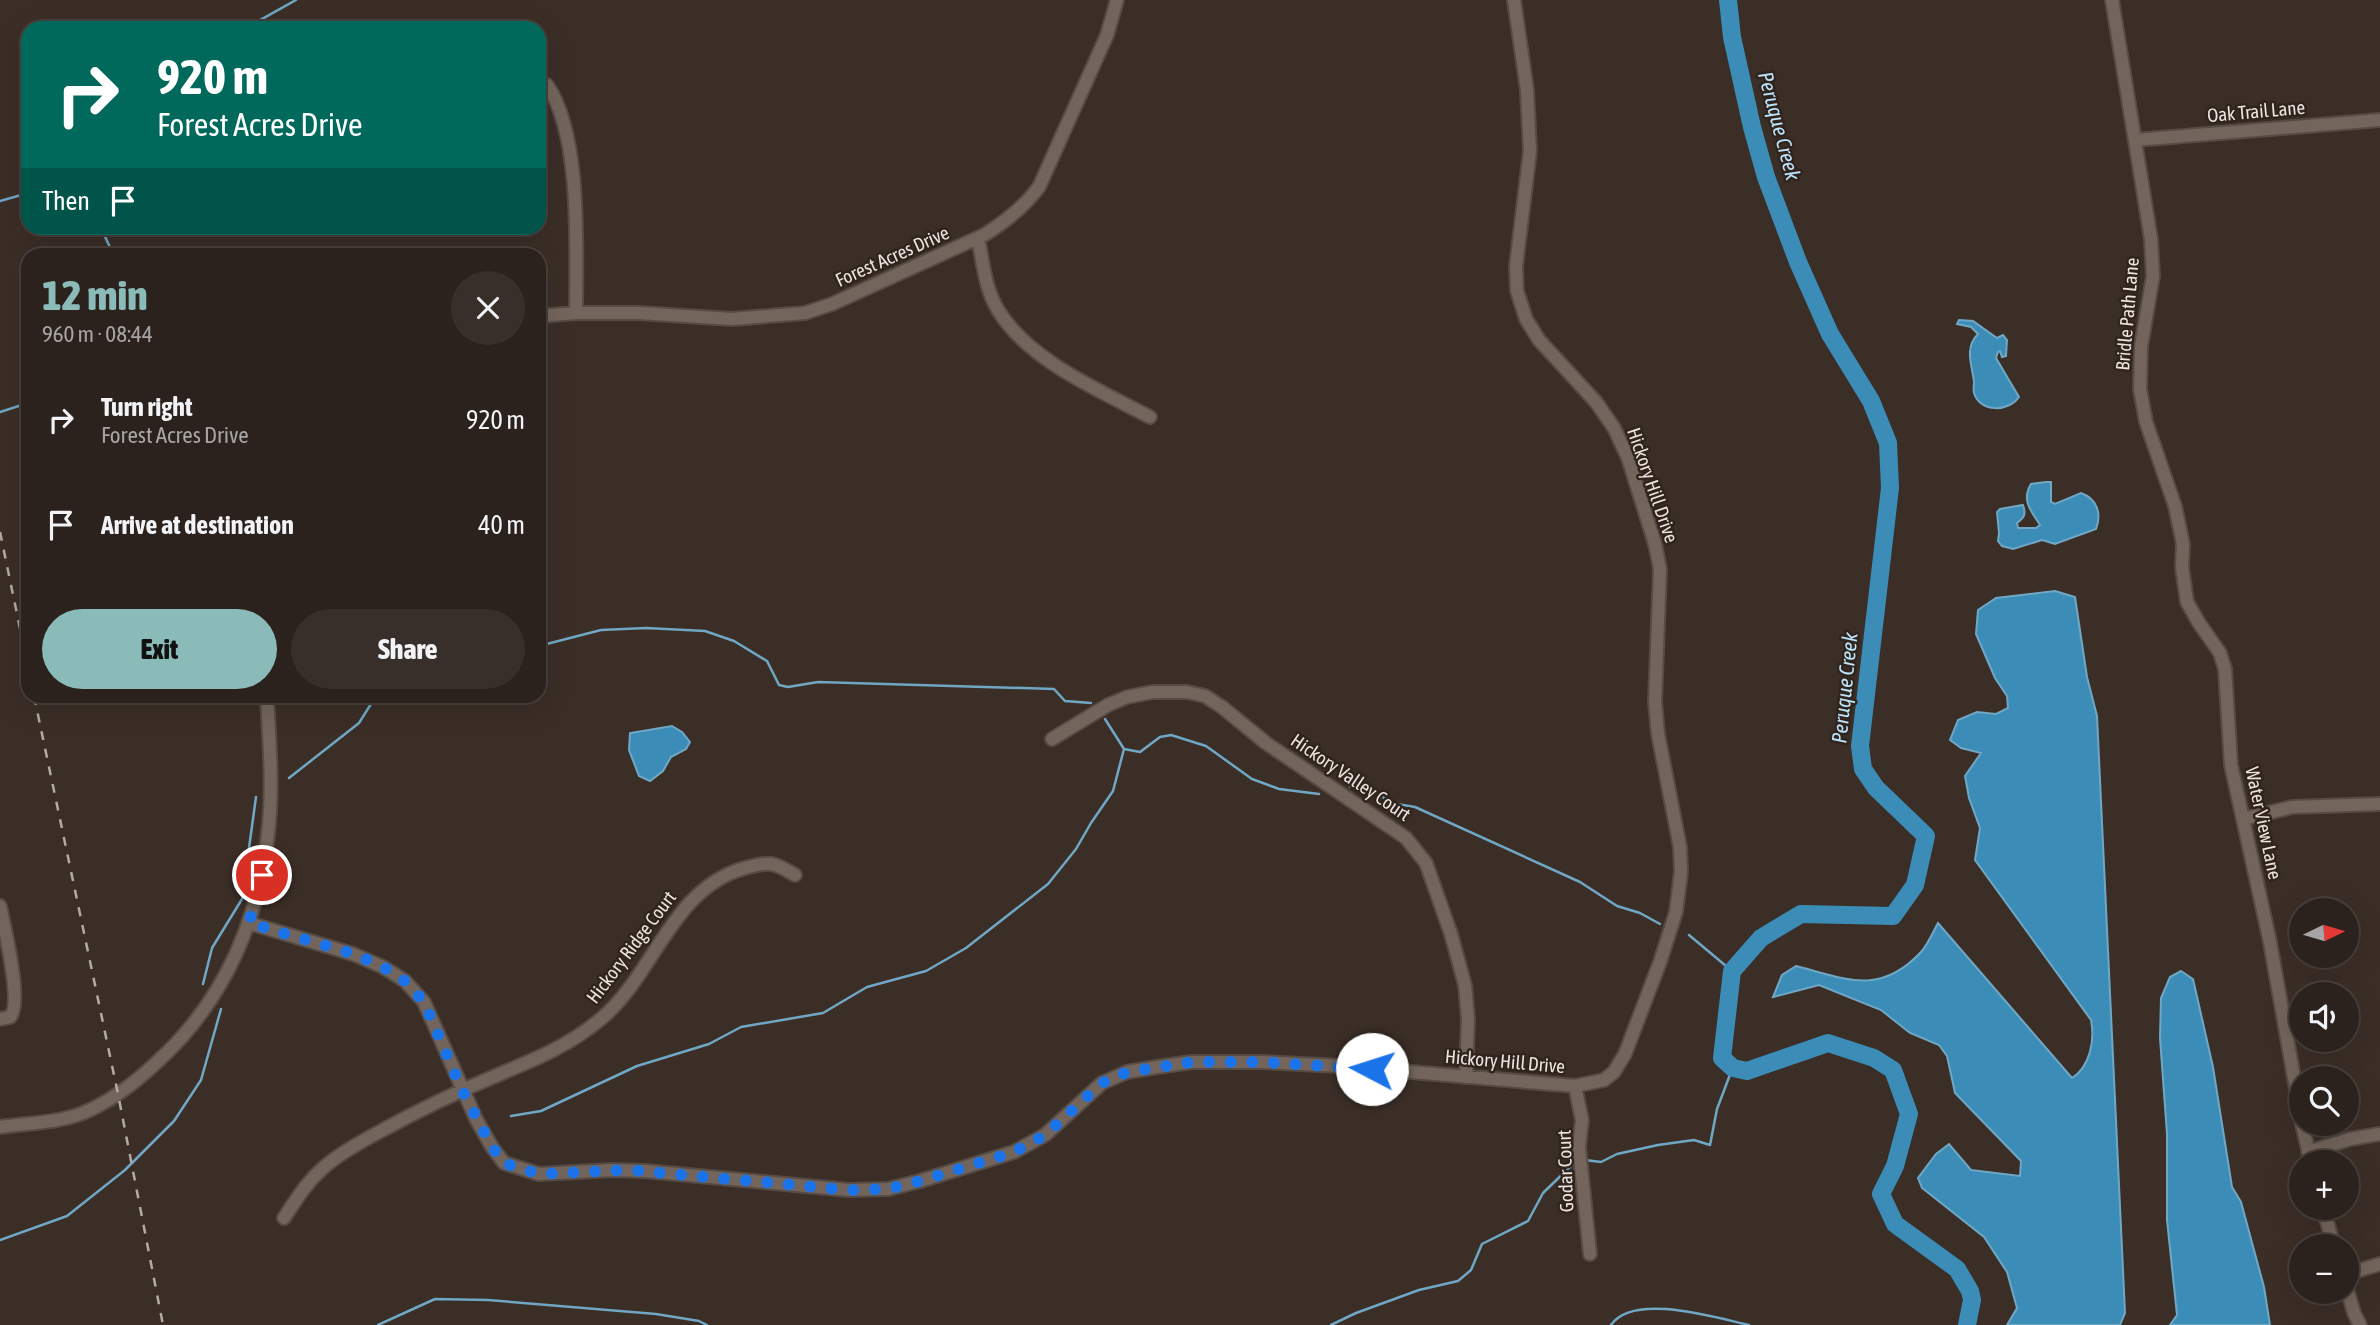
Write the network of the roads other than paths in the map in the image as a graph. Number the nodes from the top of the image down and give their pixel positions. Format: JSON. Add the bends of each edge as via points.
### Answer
{"nodes":[{"id":1,"x":1117,"y":0,"type":"edge"},
{"id":2,"x":1514,"y":0,"type":"edge"},
{"id":3,"x":2112,"y":0,"type":"edge"},
{"id":4,"x":546,"y":85,"type":"edge"},
{"id":5,"x":2380,"y":120,"type":"edge"},
{"id":6,"x":2135,"y":141,"type":"junction"},
{"id":7,"x":978,"y":238,"type":"junction"},
{"id":8,"x":576,"y":313,"type":"junction"},
{"id":9,"x":546,"y":315,"type":"edge"},
{"id":10,"x":1150,"y":417,"type":"dead end"},
{"id":11,"x":2183,"y":544,"type":"joint"},
{"id":12,"x":267,"y":703,"type":"edge"},
{"id":13,"x":1052,"y":739,"type":"dead end"},
{"id":14,"x":2380,"y":804,"type":"edge"},
{"id":15,"x":2243,"y":819,"type":"junction"},
{"id":16,"x":795,"y":875,"type":"dead end"},
{"id":17,"x":0,"y":906,"type":"edge"},
{"id":18,"x":249,"y":923,"type":"junction"},
{"id":19,"x":0,"y":1019,"type":"edge"},
{"id":20,"x":2292,"y":1066,"type":"edge"},
{"id":21,"x":1466,"y":1077,"type":"junction"},
{"id":22,"x":1575,"y":1086,"type":"junction"},
{"id":23,"x":462,"y":1090,"type":"junction"},
{"id":24,"x":0,"y":1126,"type":"edge"},
{"id":25,"x":2380,"y":1134,"type":"edge"},
{"id":26,"x":2325,"y":1150,"type":"edge"},
{"id":27,"x":284,"y":1218,"type":"dead end"},
{"id":28,"x":1590,"y":1254,"type":"dead end"},
{"id":29,"x":2380,"y":1264,"type":"edge"},
{"id":30,"x":2359,"y":1270,"type":"edge"},
{"id":31,"x":2352,"y":1304,"type":"edge"},
{"id":32,"x":2360,"y":1325,"type":"edge"}],
"edges":[{"from":1,"to":7,"type":"street","name":"Forest Acres Drive","via":[[1107,35],[1039,187],[1003,223]]},
{"from":2,"to":22,"type":"street","name":"Hickory Hill Drive","via":[[1530,151],[1517,291],[1539,341],[1614,428],[1655,544],[1660,569],[1655,702],[1680,847],[1676,912],[1625,1054],[1604,1080]]},
{"from":3,"to":6,"type":"street","name":"Bridle Path Lane"},
{"from":4,"to":8,"type":"street","via":[[562,118],[573,181]]},
{"from":5,"to":6,"type":"street","name":"Oak Trail Lane"},
{"from":6,"to":11,"type":"street","name":"Bridle Path Lane","via":[[2151,239],[2152,276],[2140,389]]},
{"from":7,"to":8,"type":"street","name":"Forest Acres Drive","via":[[805,313],[732,319]]},
{"from":7,"to":10,"type":"street","via":[[997,310],[1015,331],[1064,371]]},
{"from":8,"to":9,"type":"street","name":"Forest Acres Drive"},
{"from":11,"to":15,"type":"street","name":"Water View Lane","via":[[2187,602],[2220,653],[2225,669],[2231,765]]},
{"from":12,"to":18,"type":"street","via":[[270,822]]},
{"from":13,"to":21,"type":"street","name":"Hickory Valley Court","via":[[1127,697],[1165,692],[1205,696],[1406,838],[1426,863],[1465,985]]},
{"from":14,"to":15,"type":"street","via":[[2292,807]]},
{"from":15,"to":20,"type":"street","name":"Water View Lane"},
{"from":16,"to":23,"type":"street","name":"Hickory Ridge Court","via":[[772,864],[755,865],[714,881],[697,893],[604,1017],[554,1051]]},
{"from":17,"to":19,"type":"street","via":[[11,957],[15,1009],[10,1017]]},
{"from":18,"to":23,"type":"street","name":"Hickory Hill Drive","via":[[354,954],[405,981],[424,1002]]},
{"from":18,"to":24,"type":"street","via":[[228,973],[198,1020],[132,1085],[68,1118]]},
{"from":21,"to":22,"type":"street","name":"Hickory Hill Drive"},
{"from":21,"to":23,"type":"street","name":"Hickory Hill Drive","via":[[1261,1062],[1192,1062],[1127,1072],[1102,1083],[1045,1135],[1014,1152],[888,1189],[849,1190],[652,1172],[539,1174],[520,1170],[504,1163],[492,1147]]},
{"from":22,"to":28,"type":"street","name":"Godar Court","via":[[1582,1120],[1579,1147]]},
{"from":23,"to":27,"type":"street","name":"Hickory Ridge Court","via":[[347,1150],[305,1186]]},
{"from":25,"to":26,"type":"street","via":[[2350,1139]]},
{"from":29,"to":30,"type":"street"},
{"from":31,"to":32,"type":"street"}]}
